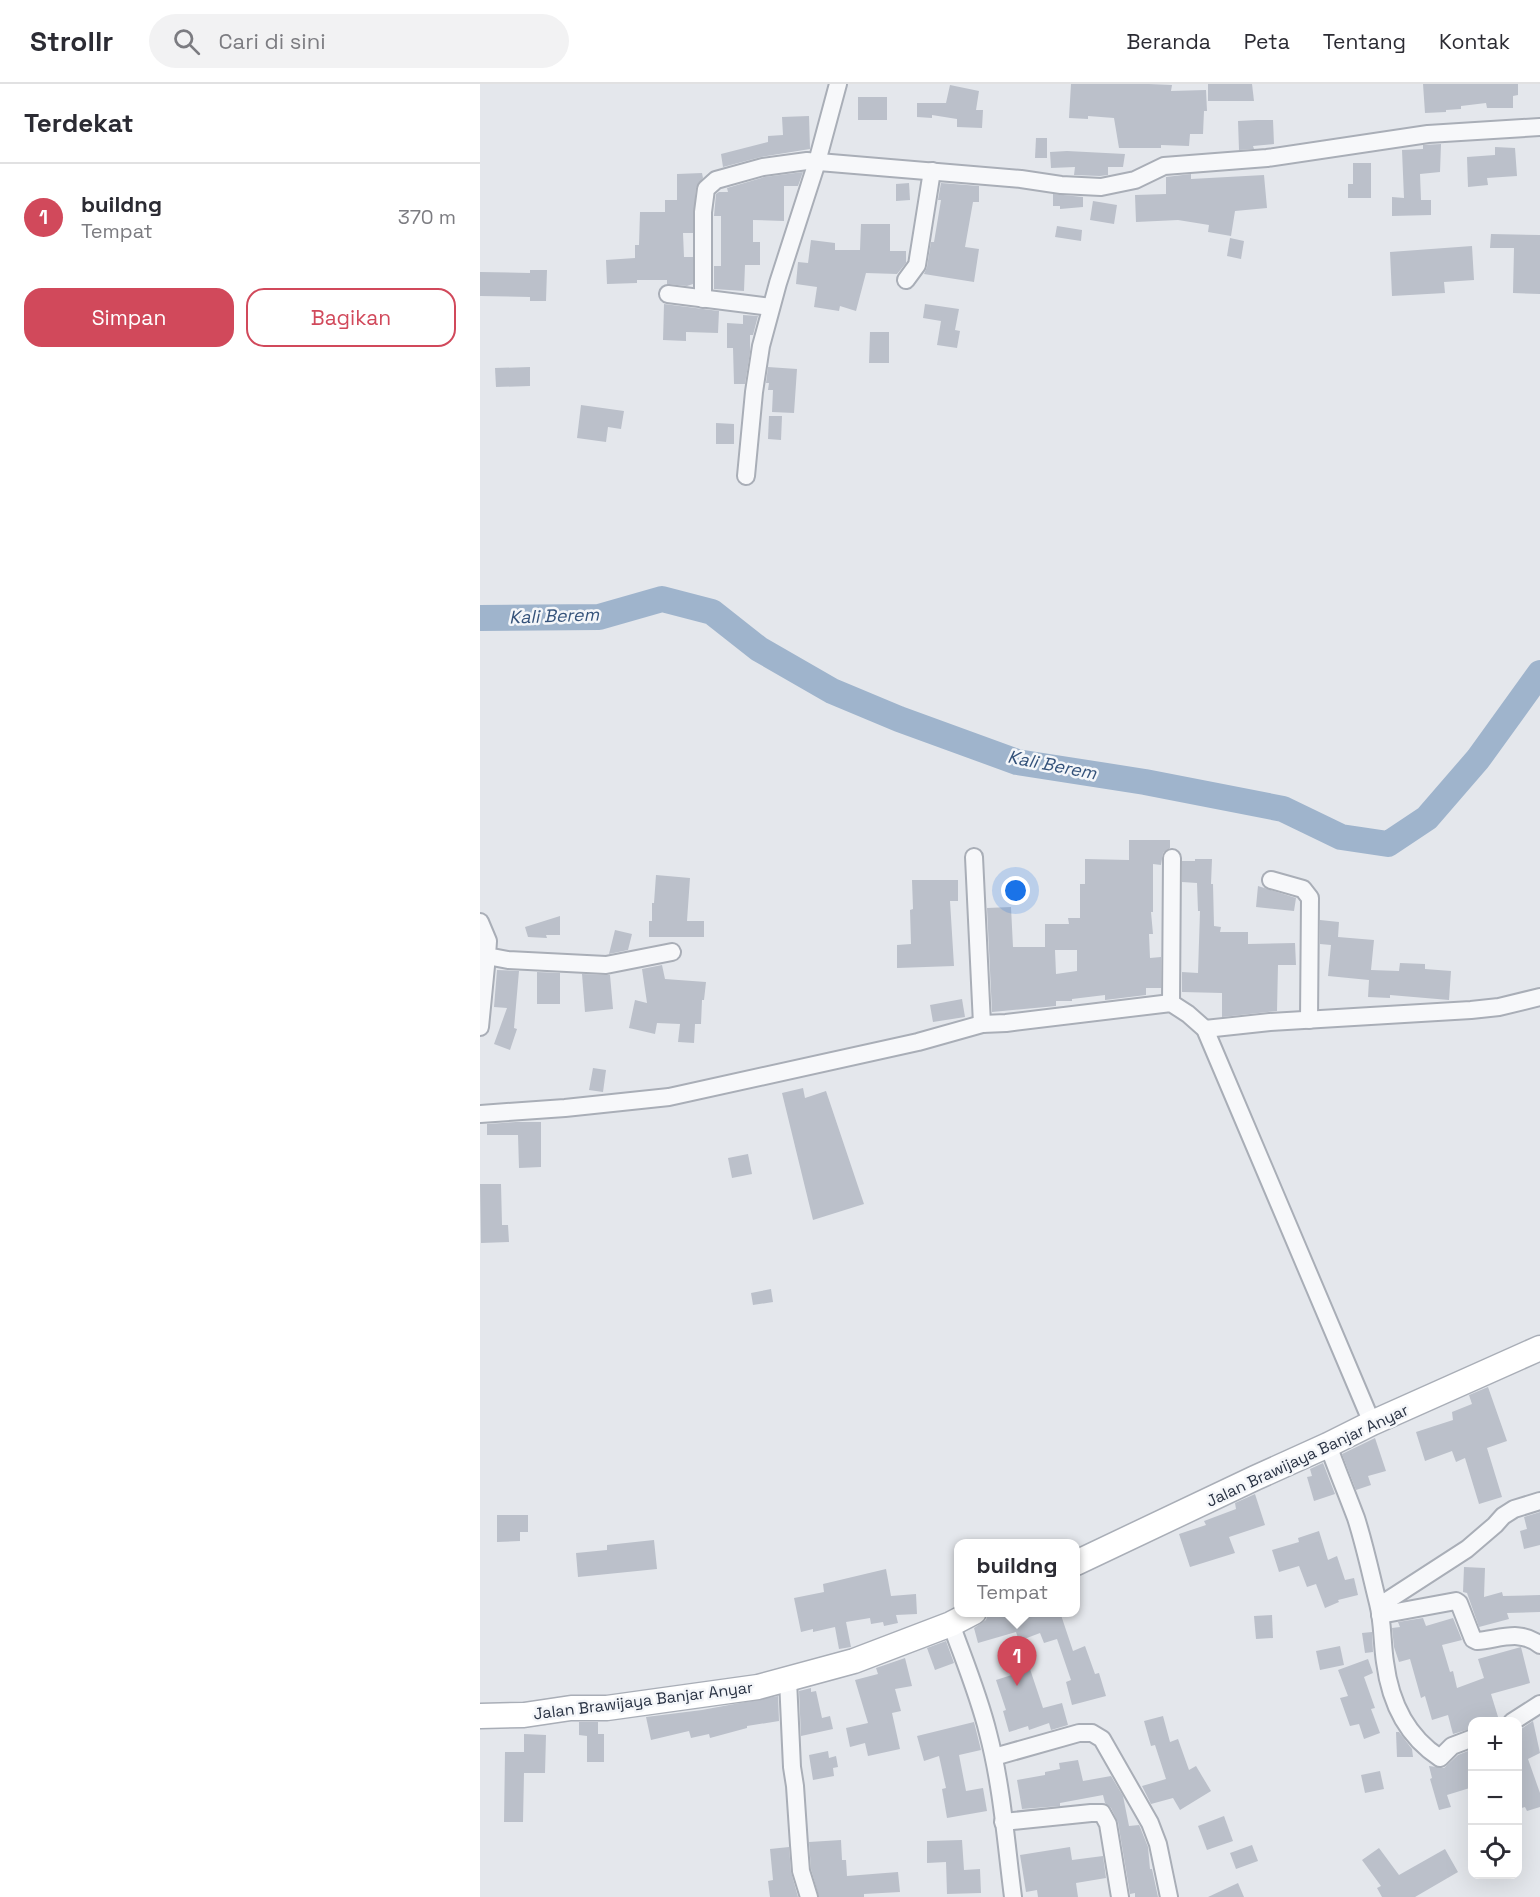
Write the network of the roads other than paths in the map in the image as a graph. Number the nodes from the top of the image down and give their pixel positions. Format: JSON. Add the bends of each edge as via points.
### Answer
{"nodes":[{"id":1,"x":838,"y":84,"type":"edge"},
{"id":2,"x":1540,"y":127,"type":"edge"},
{"id":3,"x":817,"y":162,"type":"junction"},
{"id":4,"x":932,"y":171,"type":"junction"},
{"id":5,"x":906,"y":280,"type":"dead end"},
{"id":6,"x":668,"y":294,"type":"dead end"},
{"id":7,"x":702,"y":299,"type":"junction"},
{"id":8,"x":771,"y":307,"type":"junction"},
{"id":9,"x":746,"y":476,"type":"dead end"},
{"id":10,"x":974,"y":857,"type":"dead end"},
{"id":11,"x":1172,"y":858,"type":"dead end"},
{"id":12,"x":1270,"y":880,"type":"dead end"},
{"id":13,"x":480,"y":922,"type":"edge"},
{"id":14,"x":672,"y":952,"type":"dead end"},
{"id":15,"x":487,"y":956,"type":"junction"},
{"id":16,"x":1540,"y":997,"type":"edge"},
{"id":17,"x":1171,"y":1003,"type":"junction"},
{"id":18,"x":1309,"y":1020,"type":"junction"},
{"id":19,"x":982,"y":1024,"type":"junction"},
{"id":20,"x":480,"y":1027,"type":"edge"},
{"id":21,"x":1205,"y":1029,"type":"junction"},
{"id":22,"x":480,"y":1114,"type":"edge"},
{"id":23,"x":1540,"y":1348,"type":"edge"},
{"id":24,"x":1372,"y":1423,"type":"junction"},
{"id":25,"x":1328,"y":1445,"type":"junction"},
{"id":26,"x":1540,"y":1501,"type":"edge"},
{"id":27,"x":1080,"y":1561,"type":"edge"},
{"id":28,"x":1379,"y":1610,"type":"junction"},
{"id":29,"x":964,"y":1617,"type":"edge"},
{"id":30,"x":951,"y":1624,"type":"junction"},
{"id":31,"x":1540,"y":1645,"type":"edge"},
{"id":32,"x":788,"y":1680,"type":"junction"},
{"id":33,"x":1540,"y":1704,"type":"edge"},
{"id":34,"x":480,"y":1716,"type":"edge"},
{"id":35,"x":1520,"y":1717,"type":"edge"},
{"id":36,"x":1468,"y":1740,"type":"edge"},
{"id":37,"x":994,"y":1757,"type":"junction"},
{"id":38,"x":1003,"y":1822,"type":"junction"},
{"id":39,"x":809,"y":1897,"type":"edge"},
{"id":40,"x":1013,"y":1897,"type":"edge"},
{"id":41,"x":1120,"y":1897,"type":"edge"},
{"id":42,"x":1169,"y":1897,"type":"edge"}],
"edges":[{"from":1,"to":3,"type":"street"},
{"from":2,"to":4,"type":"street","via":[[1428,135],[1267,158],[1164,166],[1135,180],[1101,186]]},
{"from":3,"to":4,"type":"street"},
{"from":3,"to":7,"type":"street","via":[[763,167],[708,185],[703,212]]},
{"from":3,"to":8,"type":"street"},
{"from":4,"to":5,"type":"street","via":[[917,265]]},
{"from":6,"to":7,"type":"street"},
{"from":7,"to":8,"type":"street"},
{"from":8,"to":9,"type":"street","via":[[761,346]]},
{"from":10,"to":19,"type":"street"},
{"from":11,"to":17,"type":"street"},
{"from":12,"to":18,"type":"street","via":[[1303,890],[1310,898]]},
{"from":13,"to":15,"type":"street","via":[[488,941]]},
{"from":14,"to":15,"type":"street","via":[[606,965]]},
{"from":15,"to":20,"type":"street"},
{"from":16,"to":18,"type":"street","via":[[1471,1010]]},
{"from":17,"to":19,"type":"street"},
{"from":17,"to":21,"type":"street"},
{"from":18,"to":21,"type":"street"},
{"from":19,"to":22,"type":"street","via":[[918,1042],[669,1096]]},
{"from":21,"to":24,"type":"street"},
{"from":23,"to":24,"type":"street","name":"Jalan Brawijaya Banjar Anyar"},
{"from":24,"to":25,"type":"street","name":"Jalan Brawijaya Banjar Anyar"},
{"from":25,"to":27,"type":"street","name":"Jalan Brawijaya Banjar Anyar"},
{"from":25,"to":28,"type":"street","via":[[1356,1520]]},
{"from":26,"to":28,"type":"street","via":[[1503,1516],[1467,1549]]},
{"from":28,"to":31,"type":"street","via":[[1456,1600],[1473,1639],[1516,1635]]},
{"from":28,"to":36,"type":"street","via":[[1385,1665],[1405,1724],[1424,1748],[1440,1758],[1452,1746]]},
{"from":29,"to":30,"type":"street","name":"Jalan Brawijaya Banjar Anyar"},
{"from":30,"to":32,"type":"street","name":"Jalan Brawijaya Banjar Anyar","via":[[844,1664]]},
{"from":30,"to":37,"type":"street","via":[[983,1712]]},
{"from":32,"to":34,"type":"street","name":"Jalan Brawijaya Banjar Anyar","via":[[607,1708]]},
{"from":32,"to":39,"type":"street","via":[[801,1871]]},
{"from":33,"to":35,"type":"street"},
{"from":37,"to":38,"type":"street"},
{"from":37,"to":42,"type":"street","via":[[1078,1733],[1092,1733],[1102,1739],[1150,1823]]},
{"from":38,"to":40,"type":"street"},
{"from":38,"to":41,"type":"street","via":[[1102,1813],[1108,1824]]}]}
